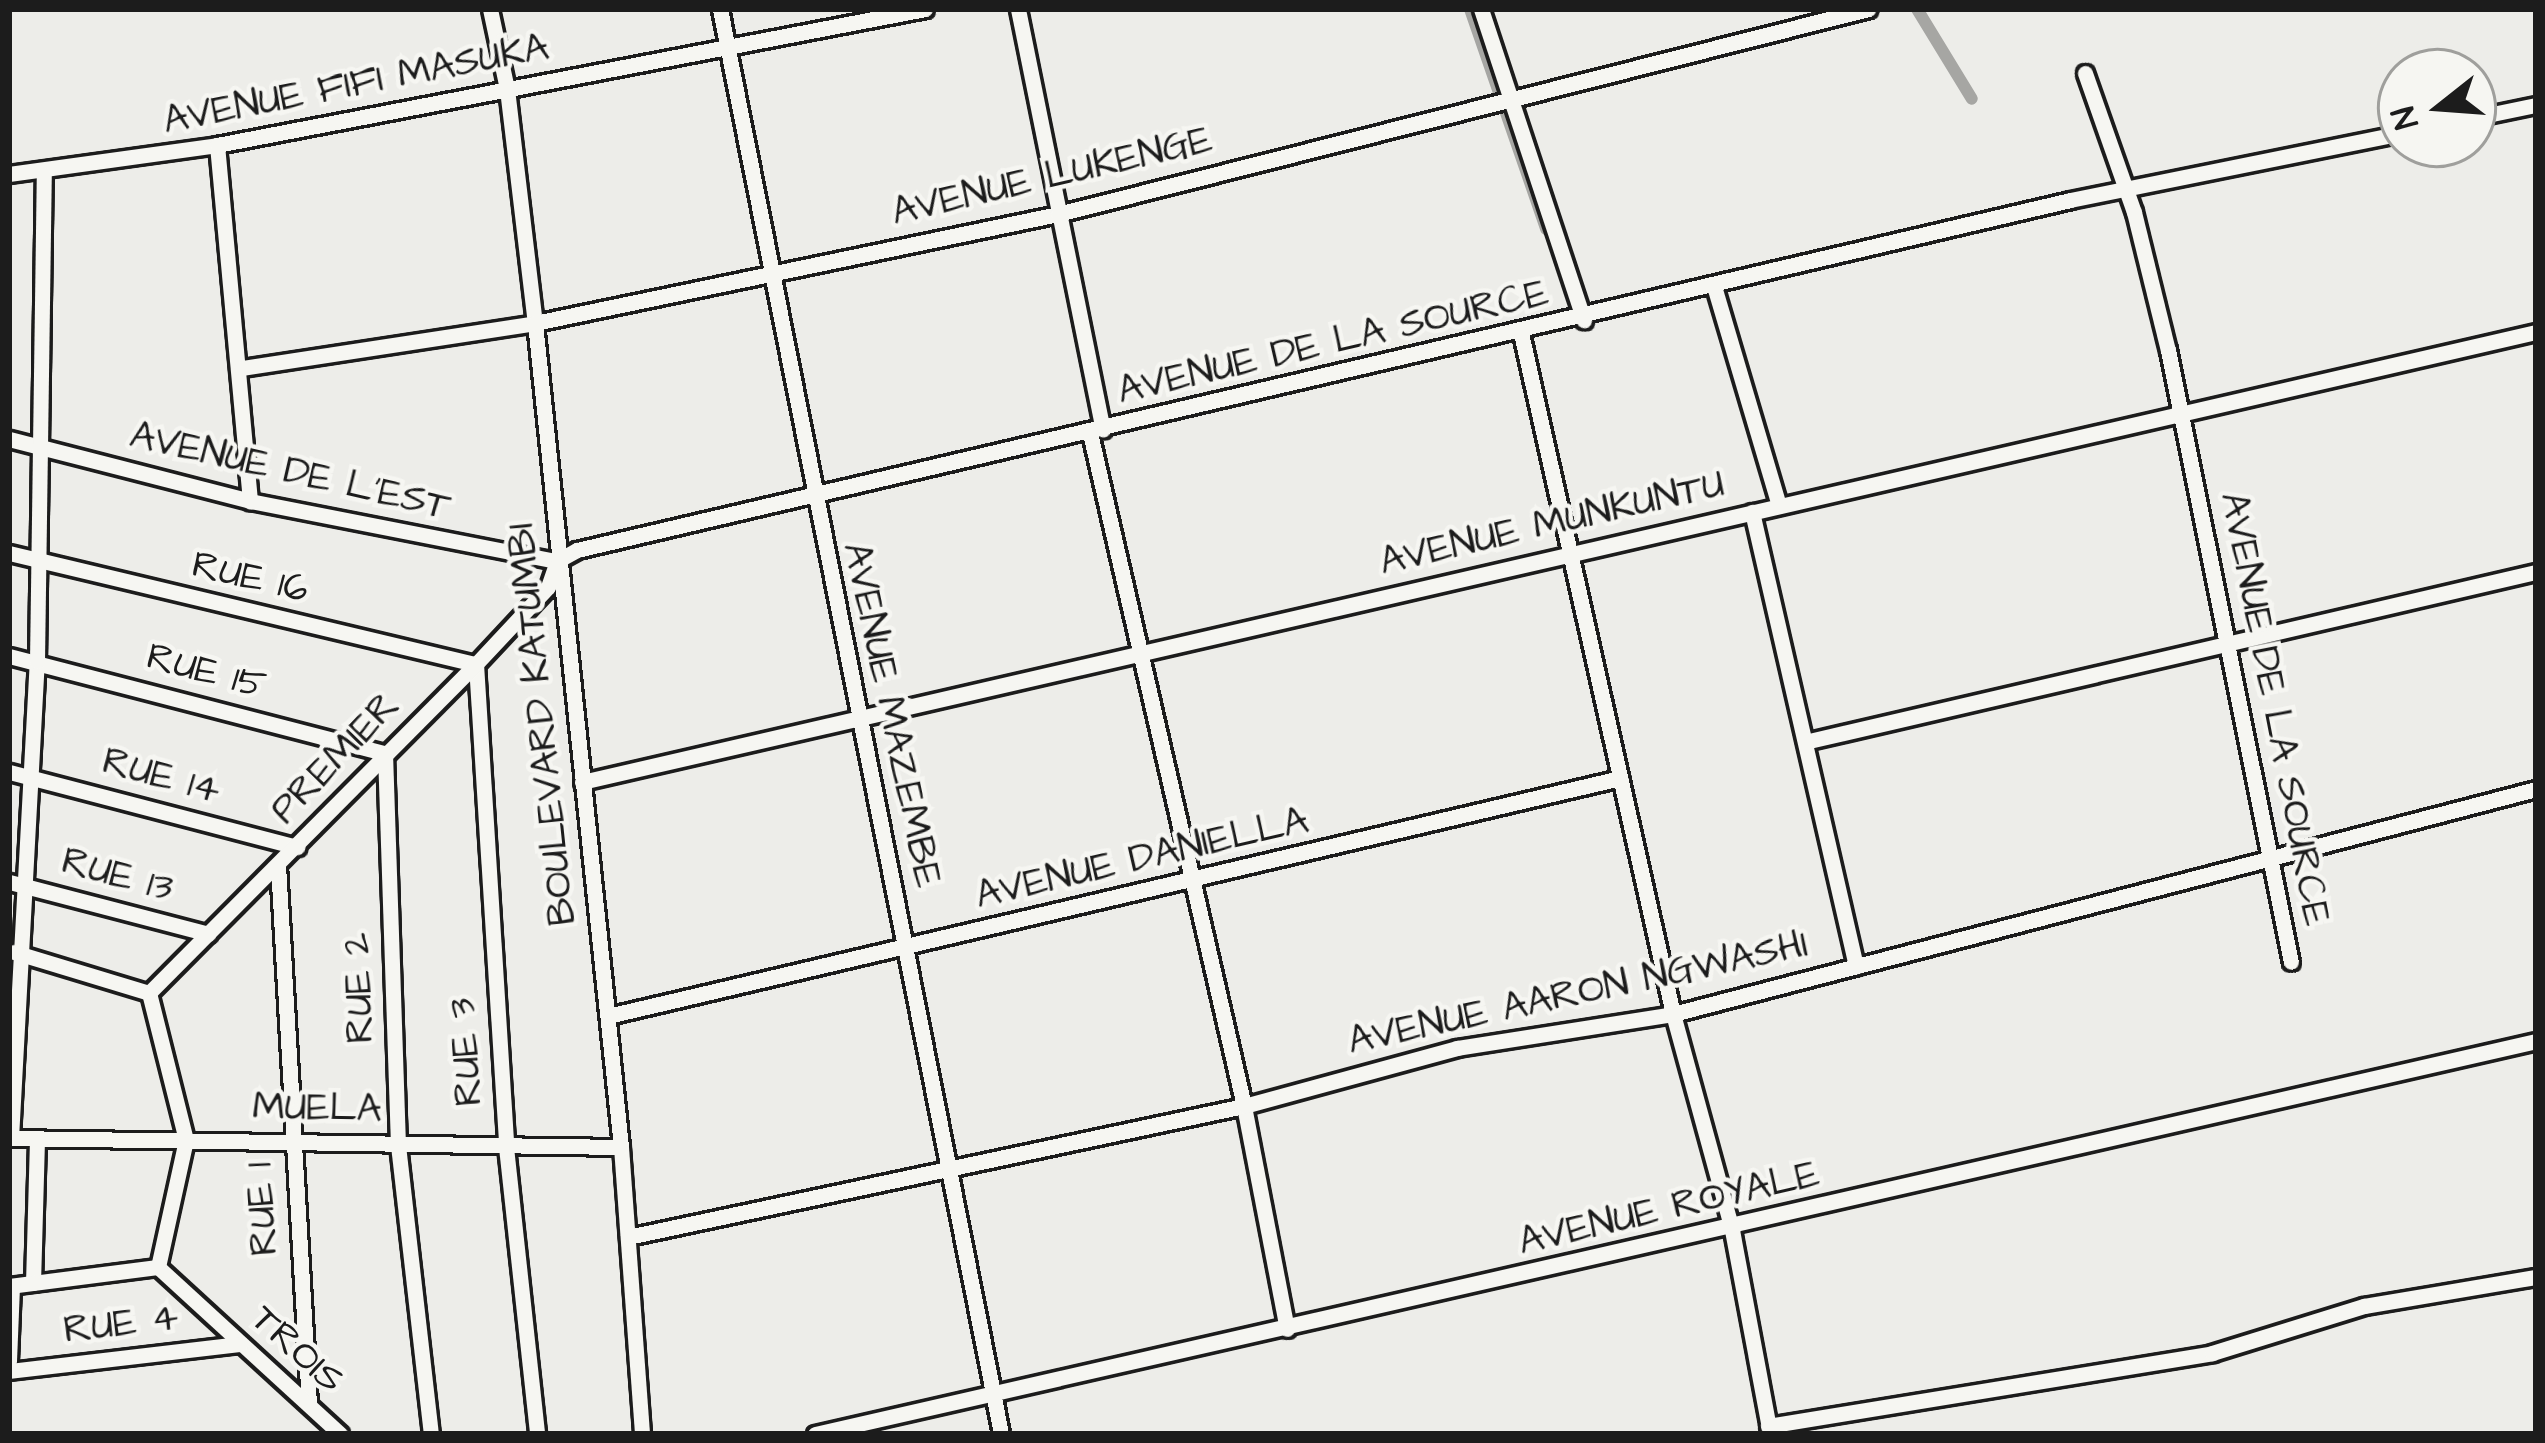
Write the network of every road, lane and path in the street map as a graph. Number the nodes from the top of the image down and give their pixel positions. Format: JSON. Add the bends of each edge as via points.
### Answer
{"nodes":[{"id":1,"x":490,"y":9,"type":"edge"},
{"id":2,"x":720,"y":9,"type":"edge"},
{"id":3,"x":925,"y":9,"type":"edge"},
{"id":4,"x":1018,"y":9,"type":"edge"},
{"id":5,"x":1481,"y":9,"type":"edge"},
{"id":6,"x":1868,"y":9,"type":"edge"},
{"id":7,"x":729,"y":49,"type":"junction"},
{"id":8,"x":2085,"y":73,"type":"dead end"},
{"id":9,"x":508,"y":89,"type":"junction"},
{"id":10,"x":1512,"y":101,"type":"junction"},
{"id":11,"x":2536,"y":105,"type":"edge"},
{"id":12,"x":2497,"y":113,"type":"edge"},
{"id":13,"x":2377,"y":138,"type":"edge"},
{"id":14,"x":217,"y":146,"type":"junction"},
{"id":15,"x":9,"y":174,"type":"edge"},
{"id":16,"x":44,"y":175,"type":"junction"},
{"id":17,"x":2125,"y":189,"type":"junction"},
{"id":18,"x":1058,"y":214,"type":"junction"},
{"id":19,"x":770,"y":272,"type":"junction"},
{"id":20,"x":1714,"y":286,"type":"junction"},
{"id":21,"x":1584,"y":320,"type":"junction"},
{"id":22,"x":535,"y":323,"type":"junction"},
{"id":23,"x":2536,"y":332,"type":"edge"},
{"id":24,"x":1521,"y":333,"type":"junction"},
{"id":25,"x":242,"y":368,"type":"junction"},
{"id":26,"x":2180,"y":410,"type":"junction"},
{"id":27,"x":1096,"y":432,"type":"junction"},
{"id":28,"x":9,"y":440,"type":"edge"},
{"id":29,"x":40,"y":446,"type":"junction"},
{"id":30,"x":813,"y":499,"type":"junction"},
{"id":31,"x":250,"y":501,"type":"junction"},
{"id":32,"x":1779,"y":506,"type":"junction"},
{"id":33,"x":1752,"y":512,"type":"junction"},
{"id":34,"x":1570,"y":552,"type":"junction"},
{"id":35,"x":9,"y":553,"type":"edge"},
{"id":36,"x":36,"y":559,"type":"junction"},
{"id":37,"x":557,"y":561,"type":"junction"},
{"id":38,"x":2536,"y":572,"type":"edge"},
{"id":39,"x":2228,"y":640,"type":"junction"},
{"id":40,"x":1141,"y":653,"type":"junction"},
{"id":41,"x":9,"y":656,"type":"edge"},
{"id":42,"x":37,"y":661,"type":"junction"},
{"id":43,"x":476,"y":664,"type":"junction"},
{"id":44,"x":856,"y":720,"type":"junction"},
{"id":45,"x":1809,"y":741,"type":"junction"},
{"id":46,"x":386,"y":753,"type":"junction"},
{"id":47,"x":9,"y":772,"type":"edge"},
{"id":48,"x":27,"y":776,"type":"junction"},
{"id":49,"x":1620,"y":778,"type":"junction"},
{"id":50,"x":583,"y":782,"type":"junction"},
{"id":51,"x":2536,"y":789,"type":"edge"},
{"id":52,"x":297,"y":847,"type":"junction"},
{"id":53,"x":2274,"y":857,"type":"junction"},
{"id":54,"x":278,"y":865,"type":"junction"},
{"id":55,"x":16,"y":884,"type":"edge"},
{"id":56,"x":1188,"y":884,"type":"junction"},
{"id":57,"x":208,"y":934,"type":"junction"},
{"id":58,"x":905,"y":947,"type":"junction"},
{"id":59,"x":14,"y":952,"type":"edge"},
{"id":60,"x":2291,"y":962,"type":"dead end"},
{"id":61,"x":1856,"y":966,"type":"junction"},
{"id":62,"x":148,"y":993,"type":"junction"},
{"id":63,"x":1673,"y":1014,"type":"junction"},
{"id":64,"x":608,"y":1016,"type":"junction"},
{"id":65,"x":2536,"y":1042,"type":"edge"},
{"id":66,"x":1244,"y":1106,"type":"junction"},
{"id":67,"x":10,"y":1138,"type":"edge"},
{"id":68,"x":37,"y":1138,"type":"junction"},
{"id":69,"x":186,"y":1140,"type":"junction"},
{"id":70,"x":291,"y":1141,"type":"junction"},
{"id":71,"x":398,"y":1144,"type":"junction"},
{"id":72,"x":506,"y":1147,"type":"junction"},
{"id":73,"x":621,"y":1147,"type":"junction"},
{"id":74,"x":949,"y":1170,"type":"junction"},
{"id":75,"x":1732,"y":1230,"type":"junction"},
{"id":76,"x":628,"y":1238,"type":"junction"},
{"id":77,"x":158,"y":1267,"type":"junction"},
{"id":78,"x":2536,"y":1277,"type":"edge"},
{"id":79,"x":33,"y":1283,"type":"junction"},
{"id":80,"x":10,"y":1286,"type":"edge"},
{"id":81,"x":1287,"y":1329,"type":"junction"},
{"id":82,"x":240,"y":1344,"type":"junction"},
{"id":83,"x":9,"y":1361,"type":"edge"},
{"id":84,"x":9,"y":1371,"type":"edge"},
{"id":85,"x":993,"y":1395,"type":"junction"},
{"id":86,"x":309,"y":1404,"type":"junction"},
{"id":87,"x":1769,"y":1430,"type":"edge"},
{"id":88,"x":340,"y":1434,"type":"edge"},
{"id":89,"x":431,"y":1434,"type":"edge"},
{"id":90,"x":537,"y":1434,"type":"edge"},
{"id":91,"x":641,"y":1434,"type":"edge"},
{"id":92,"x":815,"y":1434,"type":"edge"},
{"id":93,"x":1000,"y":1434,"type":"edge"}],
"edges":[{"from":1,"to":9,"type":"street","name":"BOULEVARD KATUMBI"},
{"from":2,"to":7,"type":"street","name":"AVENUE MAZEMBE"},
{"from":3,"to":7,"type":"street","name":"AVENUE FIFI MASUKA"},
{"from":4,"to":18,"type":"street"},
{"from":5,"to":10,"type":"street"},
{"from":6,"to":10,"type":"street","name":"AVENUE LUKENGE"},
{"from":7,"to":9,"type":"street","name":"AVENUE FIFI MASUKA"},
{"from":7,"to":19,"type":"street","name":"AVENUE MAZEMBE"},
{"from":8,"to":17,"type":"street","name":"AVENUE DE LA SOURCE"},
{"from":9,"to":14,"type":"street","name":"AVENUE FIFI MASUKA"},
{"from":9,"to":22,"type":"street","name":"BOULEVARD KATUMBI"},
{"from":10,"to":18,"type":"street","name":"AVENUE LUKENGE"},
{"from":10,"to":21,"type":"street"},
{"from":11,"to":12,"type":"street"},
{"from":13,"to":17,"type":"street","name":"AVENUE DE LA SOURCE"},
{"from":14,"to":16,"type":"street","name":"AVENUE FIFI MASUKA"},
{"from":14,"to":25,"type":"street"},
{"from":15,"to":16,"type":"street","name":"AVENUE FIFI MASUKA"},
{"from":16,"to":29,"type":"street"},
{"from":17,"to":20,"type":"street","name":"AVENUE DE LA SOURCE"},
{"from":17,"to":26,"type":"street","name":"AVENUE DE LA SOURCE"},
{"from":18,"to":19,"type":"street","name":"AVENUE LUKENGE"},
{"from":18,"to":27,"type":"street"},
{"from":19,"to":22,"type":"street","name":"AVENUE LUKENGE"},
{"from":19,"to":30,"type":"street","name":"AVENUE MAZEMBE"},
{"from":20,"to":21,"type":"street","name":"AVENUE DE LA SOURCE"},
{"from":20,"to":32,"type":"street"},
{"from":21,"to":24,"type":"street","name":"AVENUE DE LA SOURCE"},
{"from":22,"to":25,"type":"street","name":"AVENUE LUKENGE"},
{"from":22,"to":37,"type":"street","name":"BOULEVARD KATUMBI"},
{"from":23,"to":26,"type":"street","name":"AVENUE MUNKUNTU"},
{"from":24,"to":27,"type":"street","name":"AVENUE DE LA SOURCE"},
{"from":24,"to":34,"type":"street"},
{"from":25,"to":31,"type":"street"},
{"from":26,"to":32,"type":"street","name":"AVENUE MUNKUNTU"},
{"from":26,"to":39,"type":"street","name":"AVENUE DE LA SOURCE"},
{"from":27,"to":30,"type":"street","name":"AVENUE DE LA SOURCE"},
{"from":27,"to":40,"type":"street"},
{"from":28,"to":29,"type":"street","name":"AVENUE DE L'EST"},
{"from":29,"to":31,"type":"street","name":"AVENUE DE L'EST"},
{"from":29,"to":36,"type":"street"},
{"from":30,"to":37,"type":"street","name":"AVENUE DE LA SOURCE"},
{"from":30,"to":44,"type":"street","name":"AVENUE MAZEMBE"},
{"from":31,"to":37,"type":"street","name":"AVENUE DE L'EST"},
{"from":32,"to":33,"type":"street","name":"AVENUE MUNKUNTU"},
{"from":33,"to":34,"type":"street","name":"AVENUE MUNKUNTU"},
{"from":33,"to":45,"type":"street"},
{"from":34,"to":40,"type":"street","name":"AVENUE MUNKUNTU"},
{"from":34,"to":49,"type":"street"},
{"from":35,"to":36,"type":"street","name":"RUE 16"},
{"from":36,"to":42,"type":"street"},
{"from":36,"to":43,"type":"street","name":"RUE 16"},
{"from":37,"to":43,"type":"street","name":"PREMIER","via":[[548,587]]},
{"from":37,"to":50,"type":"street","name":"BOULEVARD KATUMBI"},
{"from":38,"to":39,"type":"street"},
{"from":39,"to":45,"type":"street"},
{"from":39,"to":53,"type":"street","name":"AVENUE DE LA SOURCE"},
{"from":40,"to":44,"type":"street","name":"AVENUE MUNKUNTU"},
{"from":40,"to":56,"type":"street"},
{"from":41,"to":42,"type":"street","name":"RUE 15"},
{"from":42,"to":46,"type":"street","name":"RUE 15"},
{"from":42,"to":48,"type":"street"},
{"from":43,"to":46,"type":"street","name":"PREMIER"},
{"from":43,"to":72,"type":"street","name":"RUE 3"},
{"from":44,"to":50,"type":"street","name":"AVENUE MUNKUNTU"},
{"from":44,"to":58,"type":"street","name":"AVENUE MAZEMBE"},
{"from":45,"to":61,"type":"street"},
{"from":46,"to":52,"type":"street","name":"PREMIER"},
{"from":46,"to":71,"type":"street","name":"RUE 2"},
{"from":47,"to":48,"type":"street","name":"RUE 14"},
{"from":48,"to":52,"type":"street","name":"RUE 14"},
{"from":48,"to":55,"type":"street"},
{"from":49,"to":56,"type":"street","name":"AVENUE DANIELLA"},
{"from":49,"to":63,"type":"street"},
{"from":50,"to":64,"type":"street","name":"BOULEVARD KATUMBI"},
{"from":51,"to":53,"type":"street","name":"AVENUE AARON NGWASHI"},
{"from":52,"to":54,"type":"street","name":"PREMIER"},
{"from":53,"to":60,"type":"street","name":"AVENUE DE LA SOURCE"},
{"from":53,"to":61,"type":"street","name":"AVENUE AARON NGWASHI"},
{"from":54,"to":57,"type":"street","name":"PREMIER"},
{"from":54,"to":70,"type":"street","name":"RUE 1"},
{"from":55,"to":57,"type":"street","name":"RUE 13"},
{"from":55,"to":59,"type":"street"},
{"from":56,"to":58,"type":"street","name":"AVENUE DANIELLA"},
{"from":56,"to":66,"type":"street"},
{"from":57,"to":62,"type":"street","name":"PREMIER"},
{"from":58,"to":64,"type":"street","name":"AVENUE DANIELLA"},
{"from":58,"to":74,"type":"street","name":"AVENUE MAZEMBE"},
{"from":59,"to":62,"type":"street"},
{"from":59,"to":67,"type":"street"},
{"from":61,"to":63,"type":"street","name":"AVENUE AARON NGWASHI"},
{"from":62,"to":69,"type":"street"},
{"from":63,"to":66,"type":"street","name":"AVENUE AARON NGWASHI","via":[[1457,1048]]},
{"from":63,"to":75,"type":"street"},
{"from":64,"to":73,"type":"street","name":"BOULEVARD KATUMBI"},
{"from":65,"to":75,"type":"street","name":"AVENUE ROYALE"},
{"from":66,"to":74,"type":"street","name":"AVENUE AARON NGWASHI"},
{"from":66,"to":81,"type":"street"},
{"from":67,"to":68,"type":"street","name":"MUELA"},
{"from":68,"to":69,"type":"street","name":"MUELA"},
{"from":68,"to":79,"type":"street"},
{"from":69,"to":70,"type":"street","name":"MUELA"},
{"from":69,"to":77,"type":"street"},
{"from":70,"to":71,"type":"street","name":"MUELA"},
{"from":70,"to":86,"type":"street","name":"RUE 1"},
{"from":71,"to":72,"type":"street","name":"MUELA"},
{"from":71,"to":89,"type":"street","name":"RUE 2"},
{"from":72,"to":73,"type":"street","name":"MUELA"},
{"from":72,"to":90,"type":"street","name":"RUE 3"},
{"from":73,"to":76,"type":"street","name":"BOULEVARD KATUMBI"},
{"from":74,"to":76,"type":"street","name":"AVENUE AARON NGWASHI"},
{"from":74,"to":85,"type":"street","name":"AVENUE MAZEMBE"},
{"from":75,"to":81,"type":"street","name":"AVENUE ROYALE"},
{"from":75,"to":87,"type":"street"},
{"from":76,"to":91,"type":"street","name":"BOULEVARD KATUMBI"},
{"from":77,"to":79,"type":"street"},
{"from":77,"to":82,"type":"street","name":"TROIS"},
{"from":78,"to":87,"type":"street","via":[[2364,1306],[2212,1353]]},
{"from":79,"to":80,"type":"street"},
{"from":80,"to":83,"type":"street"},
{"from":81,"to":85,"type":"street","name":"AVENUE ROYALE"},
{"from":82,"to":84,"type":"street","name":"RUE 4"},
{"from":82,"to":86,"type":"street","name":"TROIS"},
{"from":85,"to":92,"type":"street","name":"AVENUE ROYALE"},
{"from":85,"to":93,"type":"street","name":"AVENUE MAZEMBE"},
{"from":86,"to":88,"type":"street","name":"TROIS"}]}
